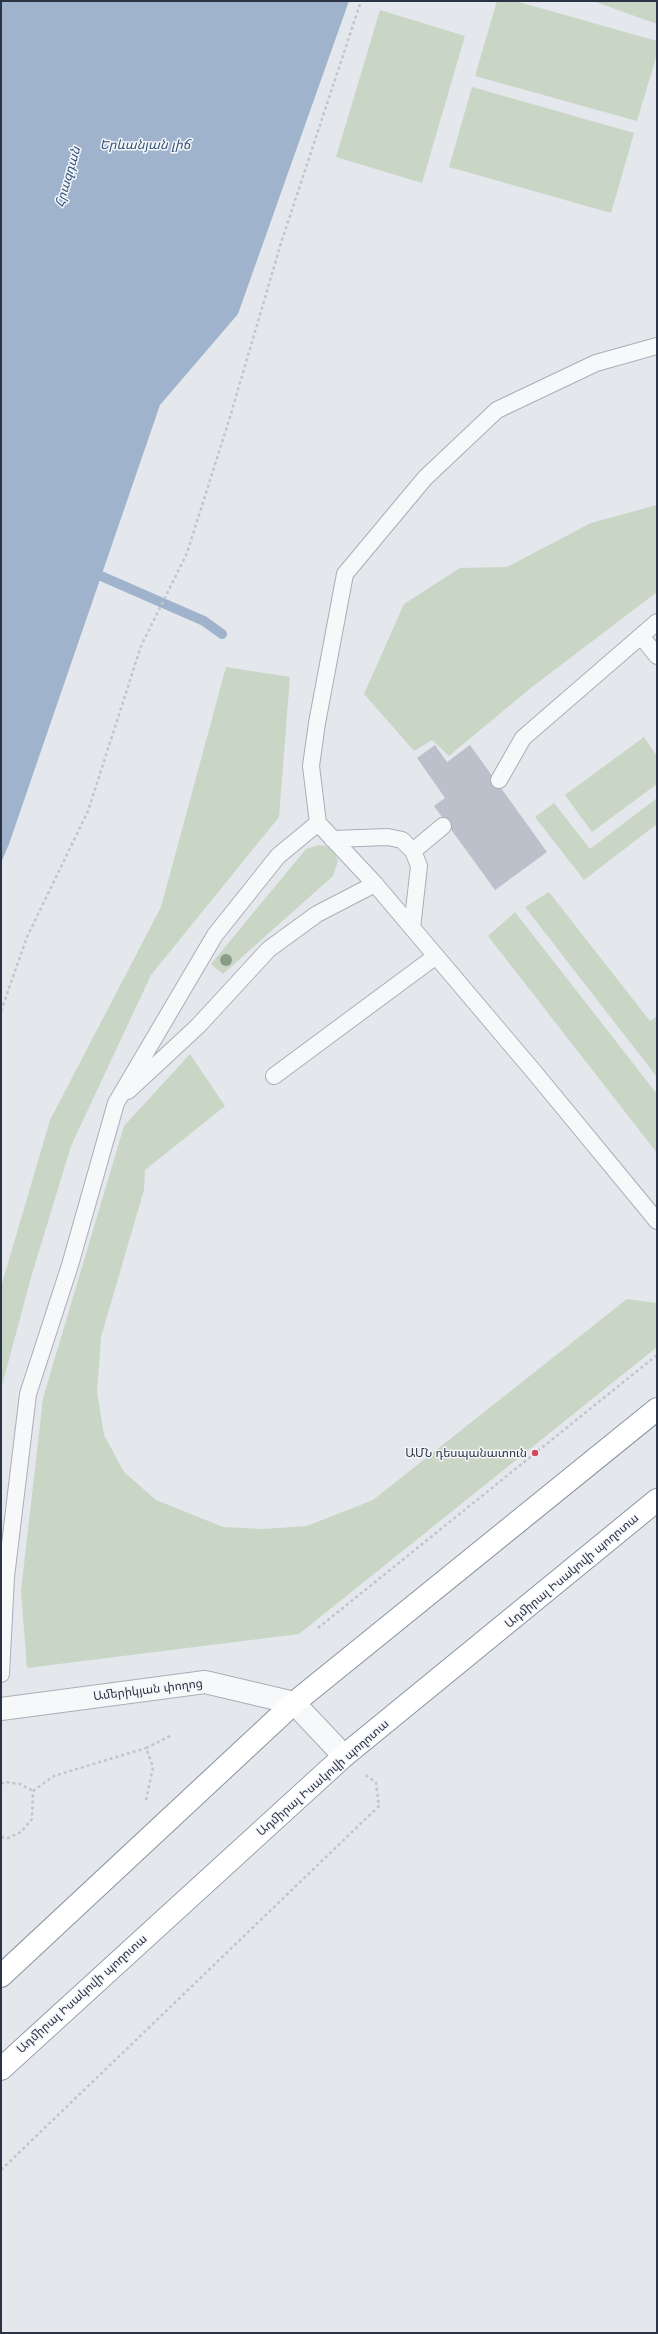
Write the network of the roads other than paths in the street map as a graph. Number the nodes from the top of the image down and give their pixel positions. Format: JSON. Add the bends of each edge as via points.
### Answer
{"nodes":[{"id":1,"x":657,"y":346,"type":"edge"},
{"id":2,"x":657,"y":622,"type":"edge"},
{"id":3,"x":641,"y":636,"type":"junction"},
{"id":4,"x":657,"y":656,"type":"edge"},
{"id":5,"x":499,"y":780,"type":"dead end"},
{"id":6,"x":318,"y":823,"type":"junction"},
{"id":7,"x":443,"y":826,"type":"dead end"},
{"id":8,"x":332,"y":839,"type":"junction"},
{"id":9,"x":413,"y":851,"type":"junction"},
{"id":10,"x":375,"y":884,"type":"junction"},
{"id":11,"x":412,"y":928,"type":"junction"},
{"id":12,"x":436,"y":956,"type":"junction"},
{"id":13,"x":274,"y":1076,"type":"dead end"},
{"id":14,"x":116,"y":1103,"type":"junction"},
{"id":15,"x":657,"y":1221,"type":"edge"},
{"id":16,"x":657,"y":1409,"type":"edge"},
{"id":17,"x":657,"y":1500,"type":"edge"},
{"id":18,"x":1,"y":1674,"type":"edge"},
{"id":19,"x":294,"y":1703,"type":"junction"},
{"id":20,"x":1,"y":1709,"type":"edge"},
{"id":21,"x":344,"y":1756,"type":"junction"},
{"id":22,"x":1,"y":1976,"type":"edge"},
{"id":23,"x":1,"y":2069,"type":"edge"}],
"edges":[{"from":1,"to":6,"type":"lane","via":[[596,363],[497,410],[425,478],[345,574],[311,766]]},
{"from":2,"to":3,"type":"lane"},
{"from":3,"to":4,"type":"lane"},
{"from":3,"to":5,"type":"lane","via":[[522,738]]},
{"from":6,"to":8,"type":"lane"},
{"from":6,"to":14,"type":"lane","via":[[278,856],[215,935]]},
{"from":7,"to":9,"type":"lane"},
{"from":8,"to":9,"type":"lane","via":[[388,837],[402,840]]},
{"from":8,"to":10,"type":"lane"},
{"from":9,"to":11,"type":"lane","via":[[419,866]]},
{"from":10,"to":11,"type":"lane"},
{"from":10,"to":14,"type":"lane","via":[[317,914],[269,949],[198,1026]]},
{"from":11,"to":12,"type":"lane"},
{"from":12,"to":13,"type":"lane"},
{"from":12,"to":15,"type":"lane"},
{"from":14,"to":18,"type":"lane","via":[[70,1265],[28,1394],[6,1577]]},
{"from":16,"to":19,"type":"highway"},
{"from":17,"to":21,"type":"highway","name":"Ադմիրալ Իսակովի պողոտա"},
{"from":19,"to":20,"type":"street","name":"Ամերիկյան փողոց","via":[[205,1682]]},
{"from":19,"to":21,"type":"street"},
{"from":19,"to":22,"type":"highway"},
{"from":21,"to":23,"type":"highway","name":"Ադմիրալ Իսակովի պողոտա"}]}
